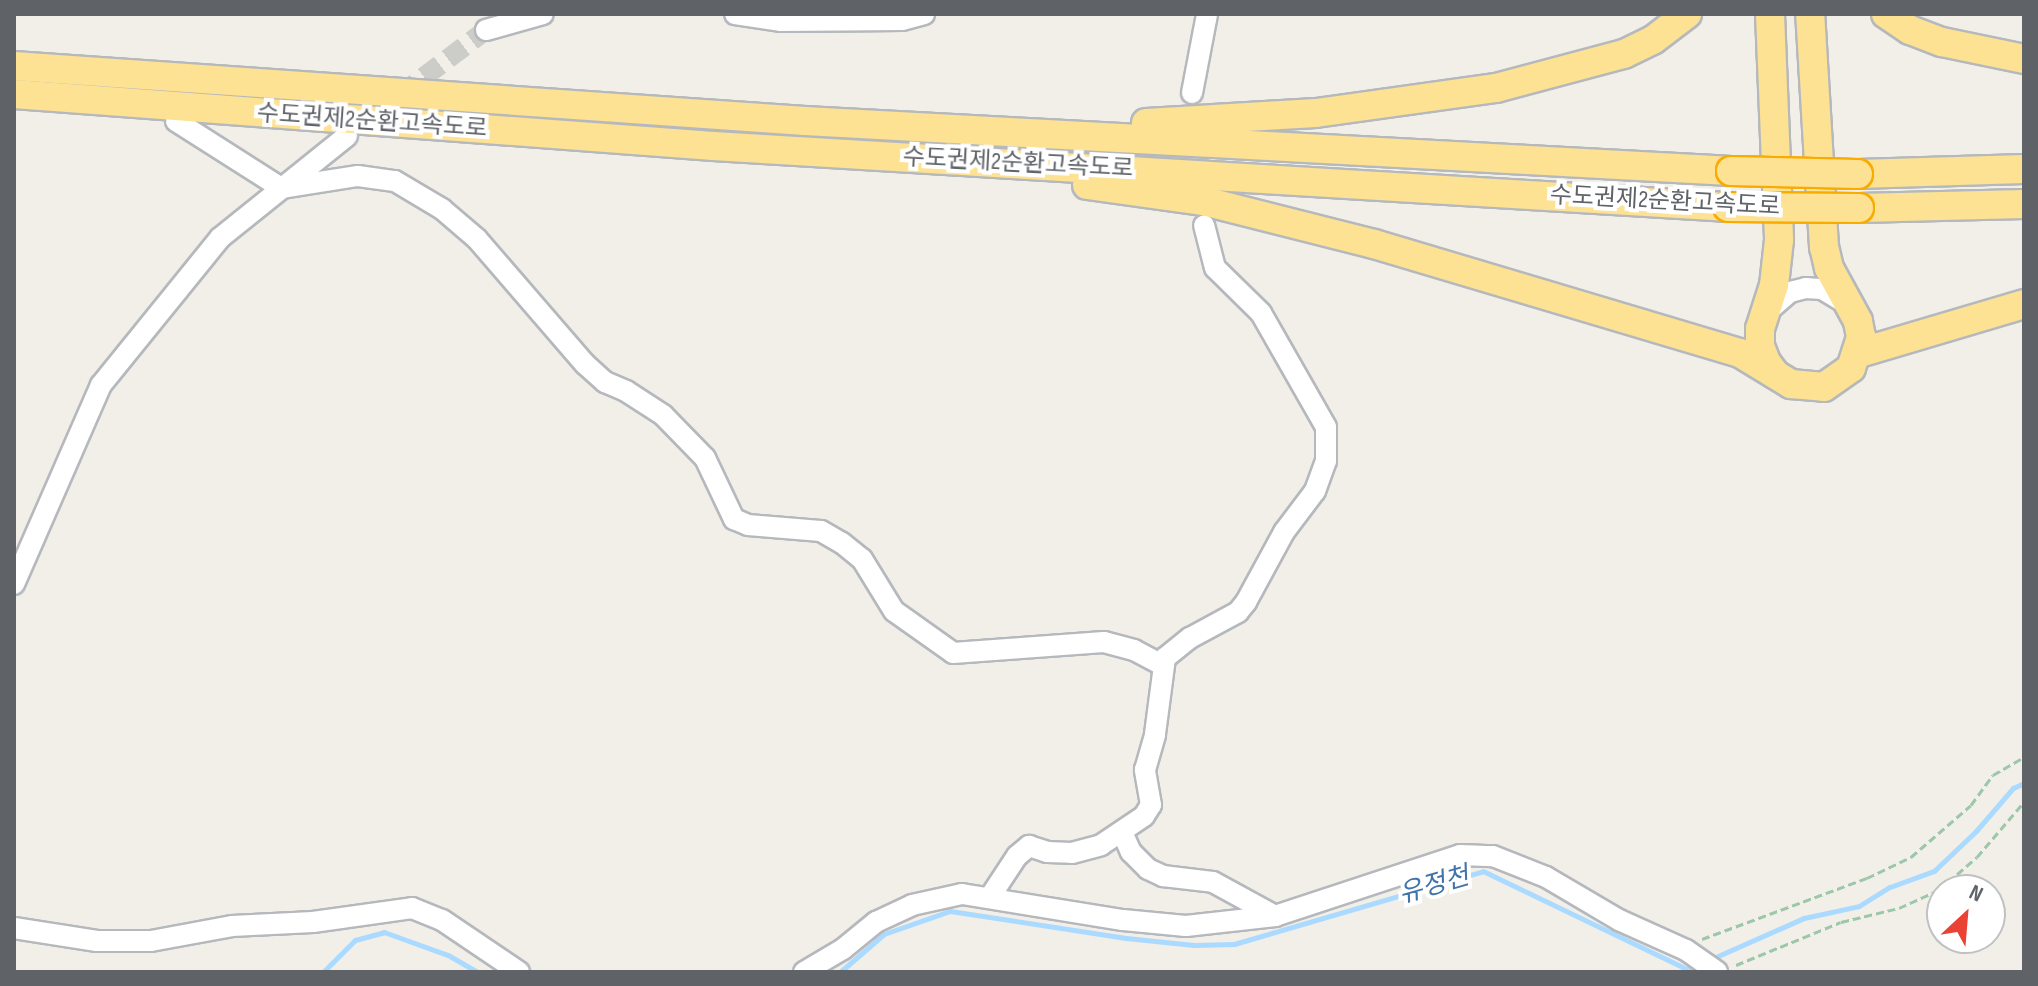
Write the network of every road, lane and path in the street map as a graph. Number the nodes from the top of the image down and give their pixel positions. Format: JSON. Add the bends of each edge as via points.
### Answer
{"nodes":[{"id":1,"x":543,"y":14,"type":"edge"},
{"id":2,"x":735,"y":14,"type":"edge"},
{"id":3,"x":924,"y":14,"type":"edge"},
{"id":4,"x":1207,"y":14,"type":"edge"},
{"id":5,"x":1687,"y":14,"type":"edge"},
{"id":6,"x":1770,"y":14,"type":"edge"},
{"id":7,"x":1810,"y":14,"type":"edge"},
{"id":8,"x":1886,"y":14,"type":"edge"},
{"id":9,"x":486,"y":30,"type":"tunnel mouth"},
{"id":10,"x":2024,"y":59,"type":"edge"},
{"id":11,"x":14,"y":66,"type":"edge"},
{"id":12,"x":1192,"y":93,"type":"dead end"},
{"id":13,"x":14,"y":94,"type":"edge"},
{"id":14,"x":176,"y":121,"type":"dead end"},
{"id":15,"x":805,"y":121,"type":"junction"},
{"id":16,"x":347,"y":136,"type":"dead end"},
{"id":17,"x":816,"y":151,"type":"junction"},
{"id":18,"x":2024,"y":169,"type":"edge"},
{"id":19,"x":281,"y":188,"type":"junction"},
{"id":20,"x":2024,"y":204,"type":"edge"},
{"id":21,"x":1204,"y":225,"type":"dead end"},
{"id":22,"x":2024,"y":304,"type":"edge"},
{"id":23,"x":1850,"y":306,"type":"junction"},
{"id":24,"x":1766,"y":314,"type":"junction"},
{"id":25,"x":1859,"y":353,"type":"junction"},
{"id":26,"x":1776,"y":375,"type":"junction"},
{"id":27,"x":14,"y":584,"type":"edge"},
{"id":28,"x":1162,"y":665,"type":"junction"},
{"id":29,"x":2024,"y":757,"type":"edge"},
{"id":30,"x":2024,"y":802,"type":"edge"},
{"id":31,"x":1122,"y":832,"type":"junction"},
{"id":32,"x":990,"y":897,"type":"junction"},
{"id":33,"x":1275,"y":916,"type":"junction"},
{"id":34,"x":14,"y":928,"type":"edge"},
{"id":35,"x":1689,"y":952,"type":"junction"},
{"id":36,"x":1719,"y":969,"type":"edge"},
{"id":37,"x":519,"y":972,"type":"edge"},
{"id":38,"x":804,"y":972,"type":"edge"}],
"edges":[{"from":1,"to":9,"type":"street"},
{"from":2,"to":3,"type":"street","via":[[797,21],[902,20]]},
{"from":4,"to":12,"type":"street"},
{"from":5,"to":15,"type":"highway","via":[[1653,40],[1573,70],[1389,104],[1158,123]]},
{"from":6,"to":24,"type":"highway","via":[[1779,240]]},
{"from":7,"to":23,"type":"highway","via":[[1824,247]]},
{"from":8,"to":10,"type":"highway","via":[[1942,42]]},
{"from":11,"to":15,"type":"highway","name":"수도권제2순환고속도로"},
{"from":13,"to":17,"type":"highway","name":"수도권제2순환고속도로"},
{"from":14,"to":19,"type":"street"},
{"from":15,"to":18,"type":"highway","name":"수도권제2순환고속도로","bridge":true,"via":[[1731,171]]},
{"from":16,"to":19,"type":"street"},
{"from":17,"to":20,"type":"highway","name":"수도권제2순환고속도로","bridge":true,"via":[[1728,207]]},
{"from":17,"to":26,"type":"highway","via":[[1161,195],[1269,215],[1740,353]]},
{"from":19,"to":27,"type":"street","via":[[220,238],[101,385]]},
{"from":19,"to":28,"type":"street","via":[[358,176],[395,181],[442,209],[477,239],[585,364],[605,382],[663,415],[705,458],[734,519],[748,525],[821,531],[842,543],[862,559],[894,611],[953,653],[1104,642]]},
{"from":21,"to":28,"type":"street","via":[[1215,268],[1261,313],[1326,427],[1326,461],[1315,491],[1284,532],[1238,612],[1190,638]]},
{"from":22,"to":25,"type":"highway"},
{"from":23,"to":24,"type":"street","via":[[1838,295],[1806,288],[1776,300]]},
{"from":23,"to":25,"type":"highway","via":[[1861,337]]},
{"from":24,"to":26,"type":"highway","via":[[1760,346]]},
{"from":25,"to":26,"type":"highway","via":[[1851,368],[1824,387],[1807,388]]},
{"from":28,"to":31,"type":"street","via":[[1155,734],[1145,770],[1151,805]]},
{"from":29,"to":35,"type":"path","via":[[1993,775],[1971,805],[1911,857],[1701,939]]},
{"from":30,"to":36,"type":"path","via":[[1977,857],[1939,890]]},
{"from":31,"to":32,"type":"street","via":[[1072,853],[1029,846]]},
{"from":31,"to":33,"type":"street","via":[[1131,852],[1148,869],[1213,882]]},
{"from":32,"to":33,"type":"street","via":[[1186,926]]},
{"from":32,"to":38,"type":"street","via":[[962,894],[912,905],[876,922]]},
{"from":33,"to":35,"type":"street","via":[[1460,855],[1493,856],[1546,877],[1619,920]]},
{"from":34,"to":37,"type":"street","via":[[97,941],[151,941],[232,926],[313,922],[412,908],[442,920]]},
{"from":35,"to":36,"type":"street"}]}
